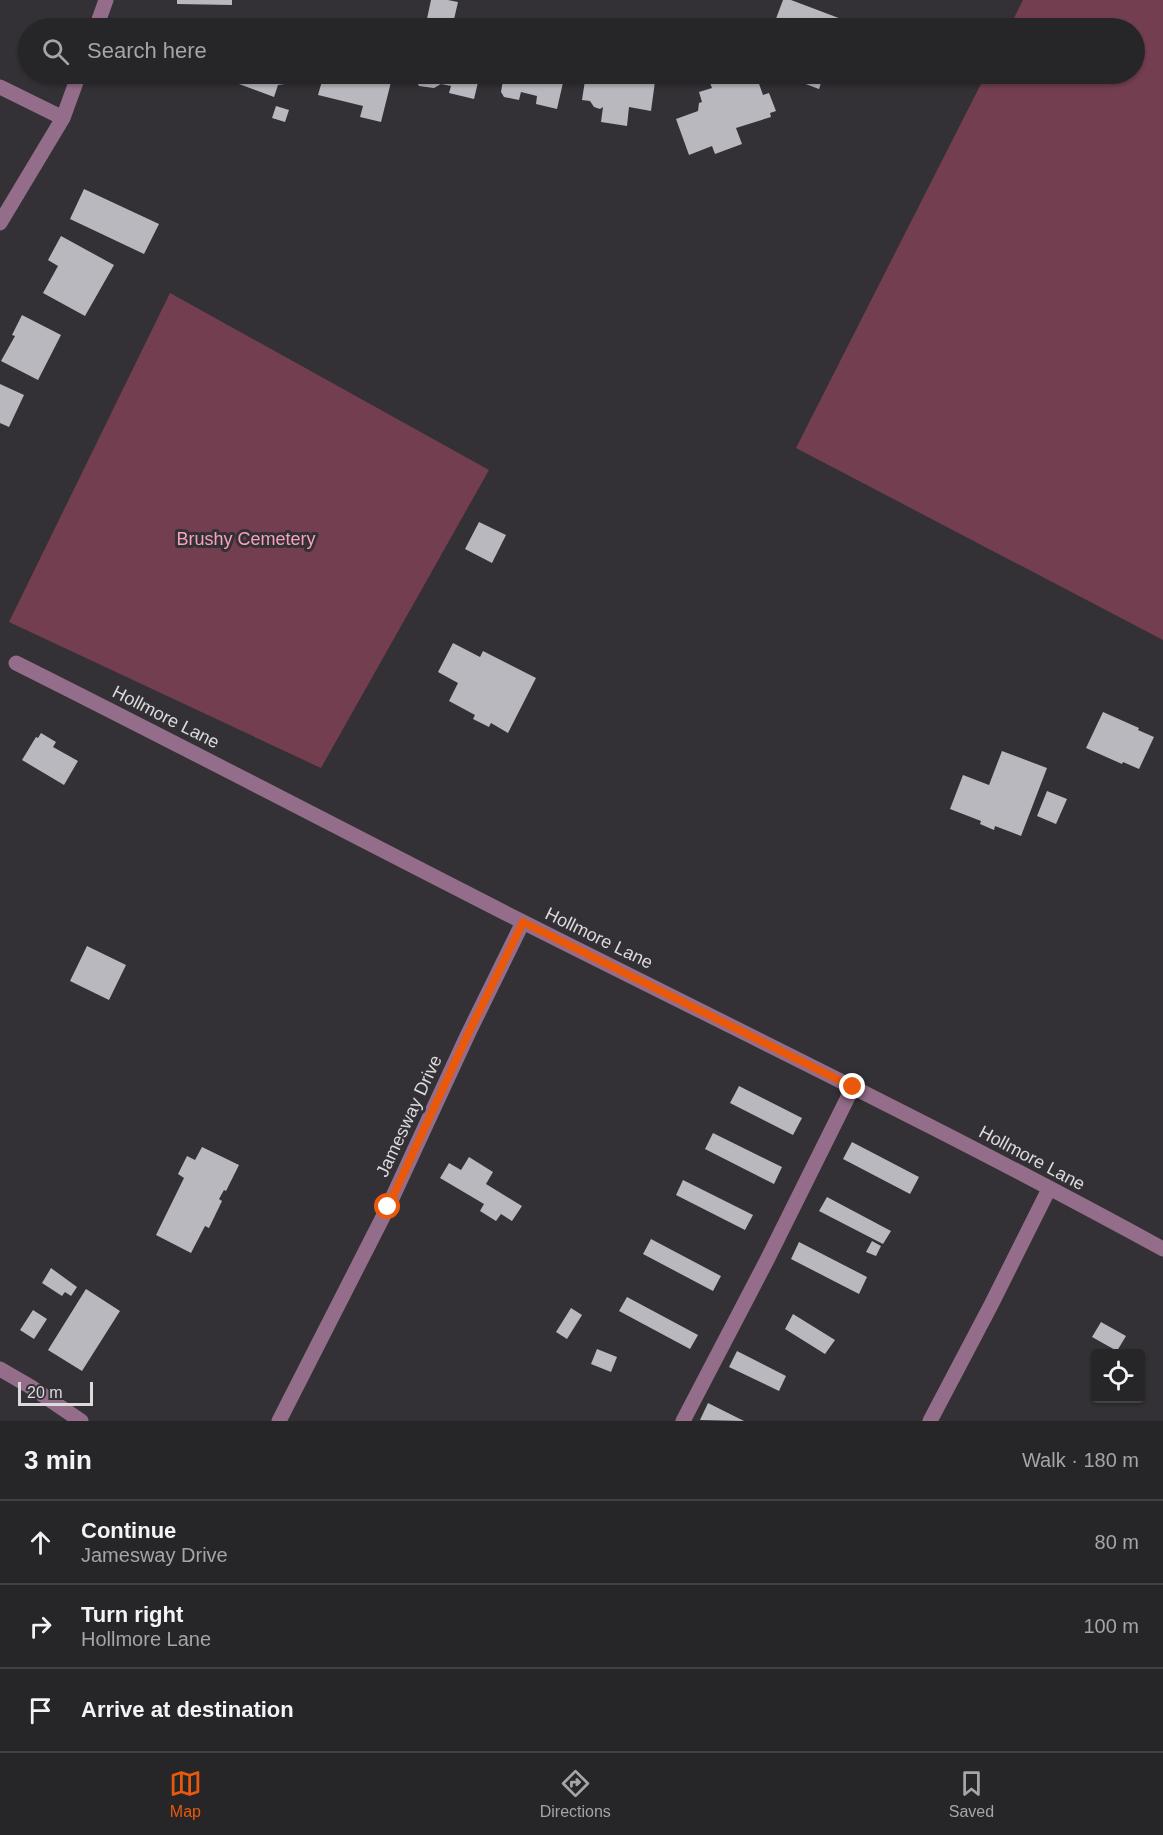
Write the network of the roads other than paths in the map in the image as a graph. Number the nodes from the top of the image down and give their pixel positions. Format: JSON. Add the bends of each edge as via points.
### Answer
{"nodes":[{"id":1,"x":106,"y":0,"type":"edge"},
{"id":2,"x":100,"y":18,"type":"edge"},
{"id":3,"x":75,"y":84,"type":"edge"},
{"id":4,"x":0,"y":87,"type":"edge"},
{"id":5,"x":63,"y":118,"type":"junction"},
{"id":6,"x":0,"y":223,"type":"edge"},
{"id":7,"x":16,"y":663,"type":"dead end"},
{"id":8,"x":523,"y":922,"type":"junction"},
{"id":9,"x":853,"y":1087,"type":"junction"},
{"id":10,"x":1049,"y":1189,"type":"junction"},
{"id":11,"x":1163,"y":1249,"type":"edge"},
{"id":12,"x":0,"y":1369,"type":"edge"},
{"id":13,"x":81,"y":1421,"type":"edge"},
{"id":14,"x":279,"y":1421,"type":"edge"},
{"id":15,"x":683,"y":1421,"type":"edge"},
{"id":16,"x":930,"y":1421,"type":"edge"}],
"edges":[{"from":1,"to":2,"type":"street"},
{"from":3,"to":5,"type":"street"},
{"from":4,"to":5,"type":"street"},
{"from":5,"to":6,"type":"street"},
{"from":7,"to":8,"type":"street","name":"Hollmore Lane"},
{"from":8,"to":9,"type":"street","name":"Hollmore Lane"},
{"from":8,"to":14,"type":"street","name":"Jamesway Drive","via":[[388,1207]]},
{"from":9,"to":10,"type":"street","name":"Hollmore Lane"},
{"from":9,"to":15,"type":"street"},
{"from":10,"to":11,"type":"street","name":"Hollmore Lane"},
{"from":10,"to":16,"type":"street"},
{"from":12,"to":13,"type":"street"}]}
